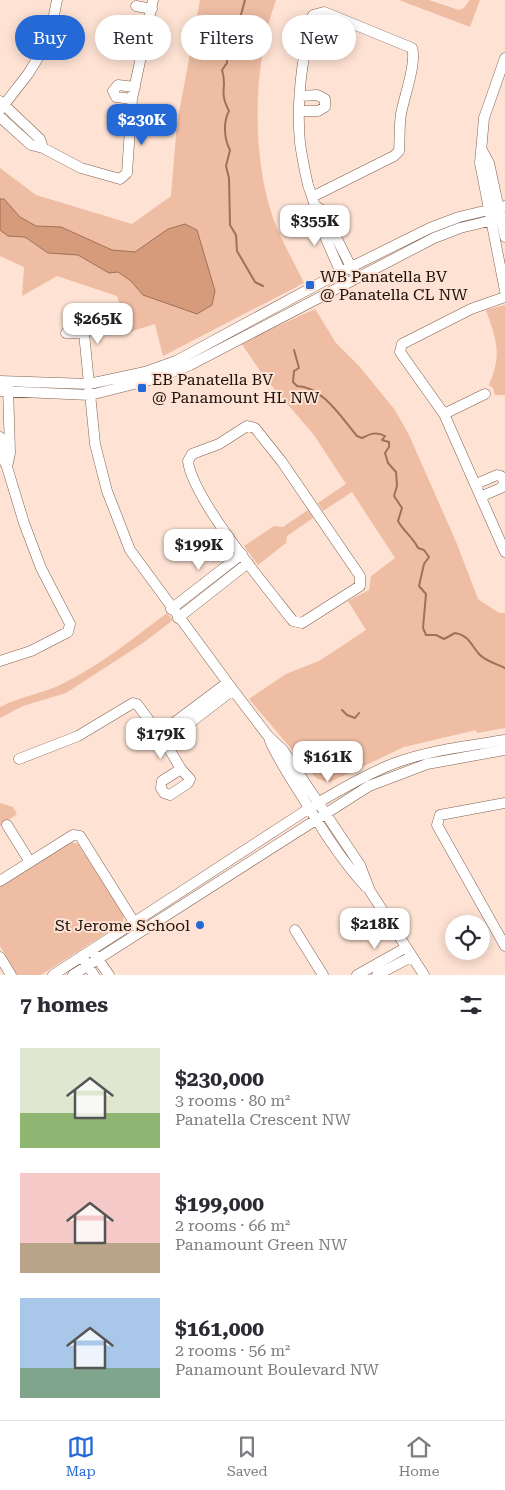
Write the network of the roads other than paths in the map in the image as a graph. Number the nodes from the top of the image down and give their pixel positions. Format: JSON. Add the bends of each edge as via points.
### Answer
{"nodes":[{"id":1,"x":57,"y":0,"type":"edge"},
{"id":2,"x":152,"y":4,"type":"edge"},
{"id":3,"x":136,"y":6,"type":"dead end"},
{"id":4,"x":505,"y":58,"type":"edge"},
{"id":5,"x":135,"y":87,"type":"junction"},
{"id":6,"x":300,"y":96,"type":"junction"},
{"id":7,"x":132,"y":99,"type":"junction"},
{"id":8,"x":1,"y":106,"type":"edge"},
{"id":9,"x":300,"y":110,"type":"junction"},
{"id":10,"x":0,"y":117,"type":"edge"},
{"id":11,"x":43,"y":148,"type":"junction"},
{"id":12,"x":482,"y":150,"type":"junction"},
{"id":13,"x":314,"y":202,"type":"junction"},
{"id":14,"x":503,"y":212,"type":"edge"},
{"id":15,"x":490,"y":214,"type":"junction"},
{"id":16,"x":505,"y":237,"type":"edge"},
{"id":17,"x":354,"y":272,"type":"junction"},
{"id":18,"x":342,"y":278,"type":"junction"},
{"id":19,"x":505,"y":290,"type":"edge"},
{"id":20,"x":505,"y":297,"type":"edge"},
{"id":21,"x":66,"y":334,"type":"dead end"},
{"id":22,"x":89,"y":384,"type":"junction"},
{"id":23,"x":4,"y":386,"type":"edge"},
{"id":24,"x":485,"y":394,"type":"dead end"},
{"id":25,"x":90,"y":395,"type":"junction"},
{"id":26,"x":444,"y":414,"type":"junction"},
{"id":27,"x":0,"y":438,"type":"edge"},
{"id":28,"x":4,"y":468,"type":"edge"},
{"id":29,"x":476,"y":484,"type":"junction"},
{"id":30,"x":482,"y":496,"type":"junction"},
{"id":31,"x":505,"y":552,"type":"edge"},
{"id":32,"x":245,"y":558,"type":"junction"},
{"id":33,"x":171,"y":609,"type":"junction"},
{"id":34,"x":178,"y":618,"type":"junction"},
{"id":35,"x":0,"y":661,"type":"edge"},
{"id":36,"x":230,"y":686,"type":"junction"},
{"id":37,"x":268,"y":736,"type":"junction"},
{"id":38,"x":162,"y":738,"type":"junction"},
{"id":39,"x":505,"y":740,"type":"edge"},
{"id":40,"x":505,"y":750,"type":"edge"},
{"id":41,"x":490,"y":753,"type":"junction"},
{"id":42,"x":505,"y":756,"type":"edge"},
{"id":43,"x":19,"y":759,"type":"dead end"},
{"id":44,"x":181,"y":769,"type":"dead end"},
{"id":45,"x":319,"y":802,"type":"junction"},
{"id":46,"x":505,"y":803,"type":"edge"},
{"id":47,"x":310,"y":809,"type":"junction"},
{"id":48,"x":325,"y":812,"type":"junction"},
{"id":49,"x":316,"y":818,"type":"junction"},
{"id":50,"x":7,"y":825,"type":"dead end"},
{"id":51,"x":30,"y":862,"type":"junction"},
{"id":52,"x":0,"y":881,"type":"edge"},
{"id":53,"x":196,"y":883,"type":"junction"},
{"id":54,"x":370,"y":891,"type":"junction"},
{"id":55,"x":202,"y":892,"type":"junction"},
{"id":56,"x":135,"y":922,"type":"junction"},
{"id":57,"x":295,"y":930,"type":"dead end"},
{"id":58,"x":141,"y":932,"type":"junction"},
{"id":59,"x":505,"y":946,"type":"edge"},
{"id":60,"x":408,"y":952,"type":"junction"},
{"id":61,"x":95,"y":955,"type":"junction"},
{"id":62,"x":0,"y":957,"type":"edge"},
{"id":63,"x":85,"y":961,"type":"junction"},
{"id":64,"x":11,"y":975,"type":"edge"},
{"id":65,"x":52,"y":975,"type":"edge"},
{"id":66,"x":73,"y":975,"type":"edge"},
{"id":67,"x":94,"y":975,"type":"edge"},
{"id":68,"x":109,"y":975,"type":"edge"},
{"id":69,"x":323,"y":975,"type":"edge"},
{"id":70,"x":357,"y":975,"type":"edge"},
{"id":71,"x":377,"y":975,"type":"edge"},
{"id":72,"x":424,"y":975,"type":"edge"}],
"edges":[{"from":1,"to":8,"type":"street","via":[[50,40]]},
{"from":2,"to":3,"type":"street"},
{"from":2,"to":5,"type":"street"},
{"from":4,"to":12,"type":"street","via":[[484,118]]},
{"from":5,"to":7,"type":"street"},
{"from":5,"to":7,"type":"street","via":[[118,85],[113,91],[116,96]]},
{"from":6,"to":9,"type":"street"},
{"from":6,"to":9,"type":"street","via":[[325,99],[325,107]]},
{"from":6,"to":13,"type":"street","via":[[302,57],[313,15],[324,12],[412,48],[415,58],[400,117],[400,151]]},
{"from":7,"to":11,"type":"street","via":[[127,174],[120,178],[81,168]]},
{"from":8,"to":11,"type":"street","via":[[40,138]]},
{"from":9,"to":13,"type":"street","via":[[300,144]]},
{"from":10,"to":11,"type":"street","via":[[31,145]]},
{"from":12,"to":14,"type":"street","via":[[489,162]]},
{"from":12,"to":15,"type":"street","via":[[480,163]]},
{"from":13,"to":17,"type":"street","via":[[323,211]]},
{"from":13,"to":18,"type":"street","via":[[314,214]]},
{"from":14,"to":15,"type":"street"},
{"from":14,"to":16,"type":"street"},
{"from":15,"to":17,"type":"street"},
{"from":15,"to":19,"type":"street"},
{"from":17,"to":18,"type":"street"},
{"from":18,"to":22,"type":"street","via":[[176,361],[145,372]]},
{"from":18,"to":25,"type":"street","via":[[190,365],[158,378]]},
{"from":20,"to":26,"type":"street","via":[[471,309],[402,344],[400,352]]},
{"from":21,"to":22,"type":"street","via":[[84,333]]},
{"from":22,"to":23,"type":"street"},
{"from":22,"to":25,"type":"street"},
{"from":23,"to":25,"type":"street"},
{"from":23,"to":28,"type":"street","via":[[10,453]]},
{"from":24,"to":26,"type":"street"},
{"from":25,"to":33,"type":"street","via":[[95,444],[107,491],[130,550]]},
{"from":26,"to":29,"type":"street"},
{"from":27,"to":28,"type":"street"},
{"from":28,"to":35,"type":"street","via":[[41,568],[70,624],[68,632]]},
{"from":29,"to":30,"type":"street"},
{"from":29,"to":30,"type":"street","via":[[497,475],[503,478],[505,482],[501,488]]},
{"from":30,"to":31,"type":"street"},
{"from":32,"to":32,"type":"street","via":[[208,505],[189,470],[188,460],[192,454],[219,444],[246,426],[255,428],[282,462],[360,576],[360,586],[302,623],[293,621]]},
{"from":32,"to":33,"type":"street"},
{"from":32,"to":34,"type":"street"},
{"from":33,"to":34,"type":"street"},
{"from":34,"to":36,"type":"street"},
{"from":36,"to":37,"type":"street"},
{"from":36,"to":38,"type":"street"},
{"from":37,"to":45,"type":"street","via":[[283,750]]},
{"from":37,"to":47,"type":"street","via":[[276,755]]},
{"from":38,"to":43,"type":"street","via":[[137,704],[129,703],[78,736]]},
{"from":38,"to":44,"type":"street"},
{"from":39,"to":45,"type":"street","via":[[455,748],[394,764]]},
{"from":40,"to":41,"type":"street"},
{"from":41,"to":42,"type":"street"},
{"from":41,"to":48,"type":"street","via":[[427,764],[395,774]]},
{"from":45,"to":47,"type":"street"},
{"from":45,"to":48,"type":"street"},
{"from":46,"to":59,"type":"street","via":[[440,815],[437,825]]},
{"from":47,"to":49,"type":"street"},
{"from":47,"to":53,"type":"street"},
{"from":48,"to":49,"type":"street"},
{"from":48,"to":54,"type":"street","via":[[360,865]]},
{"from":49,"to":54,"type":"street","via":[[349,869]]},
{"from":49,"to":55,"type":"street"},
{"from":50,"to":51,"type":"street"},
{"from":51,"to":52,"type":"street"},
{"from":51,"to":56,"type":"street","via":[[72,835],[80,836]]},
{"from":53,"to":55,"type":"street"},
{"from":53,"to":56,"type":"street"},
{"from":54,"to":60,"type":"street"},
{"from":55,"to":58,"type":"street"},
{"from":56,"to":58,"type":"street"},
{"from":56,"to":61,"type":"street"},
{"from":57,"to":69,"type":"street"},
{"from":58,"to":61,"type":"street"},
{"from":60,"to":70,"type":"street"},
{"from":60,"to":71,"type":"street"},
{"from":60,"to":72,"type":"street"},
{"from":61,"to":63,"type":"street"},
{"from":61,"to":68,"type":"street"},
{"from":62,"to":64,"type":"street"},
{"from":63,"to":65,"type":"street"},
{"from":63,"to":66,"type":"street"},
{"from":63,"to":67,"type":"street"}]}
